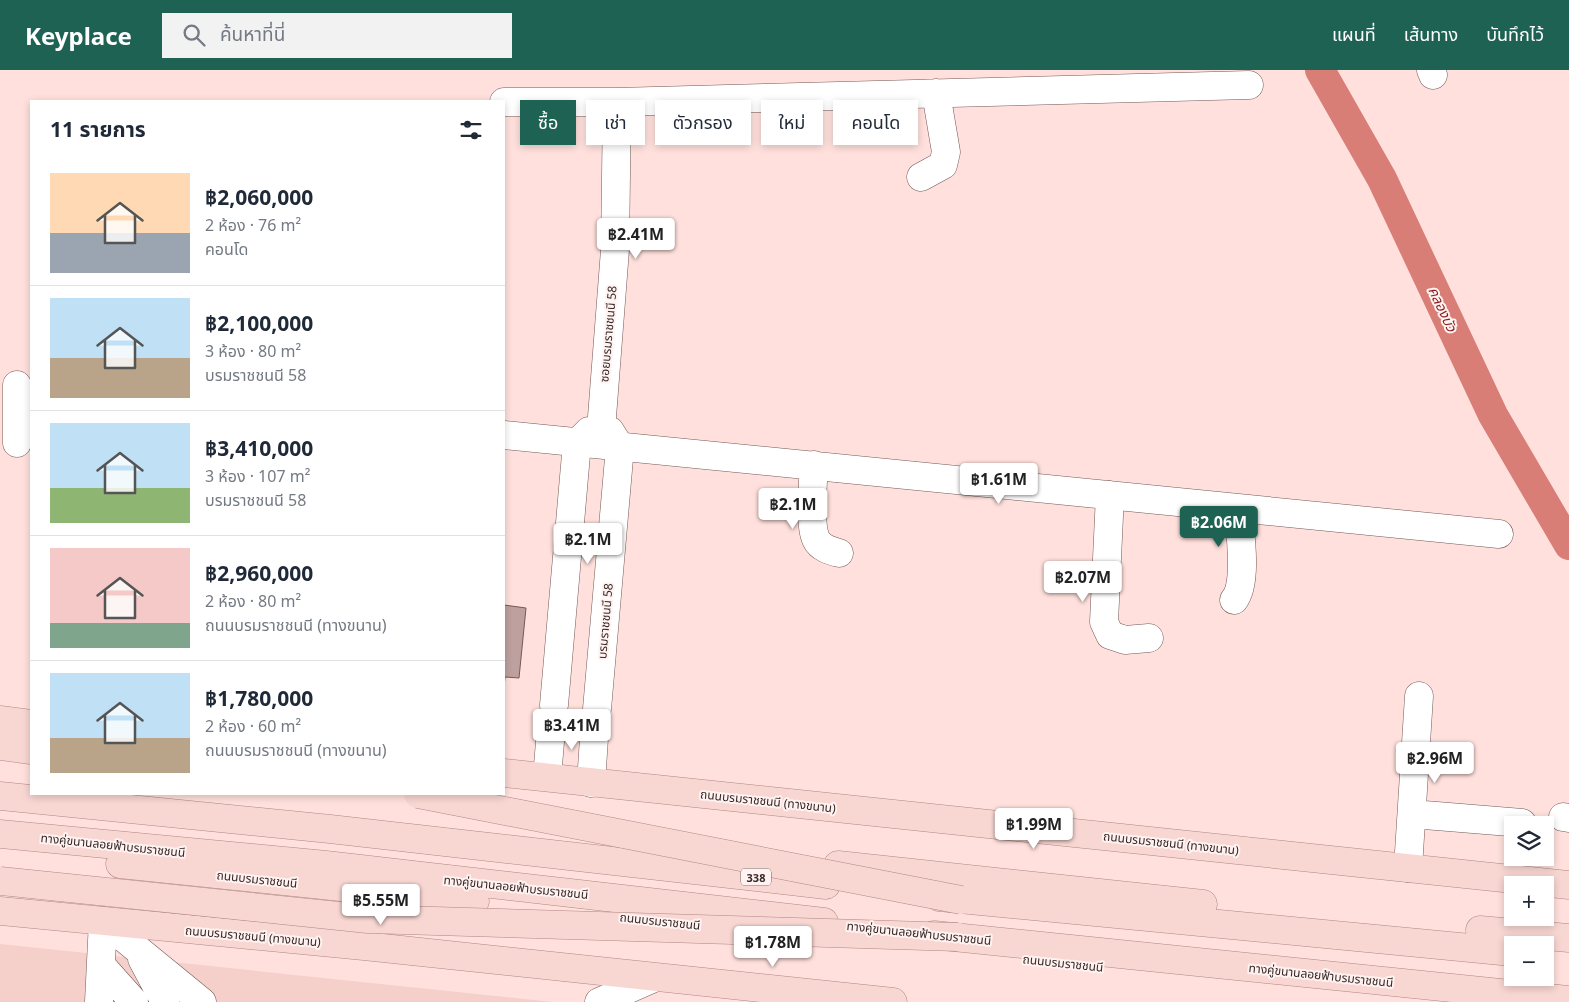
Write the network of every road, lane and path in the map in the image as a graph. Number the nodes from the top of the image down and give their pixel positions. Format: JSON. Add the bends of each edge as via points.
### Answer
{"nodes":[{"id":1,"x":1248,"y":85,"type":"dead end"},
{"id":2,"x":936,"y":93,"type":"junction"},
{"id":3,"x":645,"y":101,"type":"edge"},
{"id":4,"x":505,"y":102,"type":"edge"},
{"id":5,"x":586,"y":102,"type":"edge"},
{"id":6,"x":617,"y":145,"type":"edge"},
{"id":7,"x":921,"y":177,"type":"dead end"},
{"id":8,"x":16,"y":385,"type":"edge"},
{"id":9,"x":602,"y":417,"type":"junction"},
{"id":10,"x":505,"y":435,"type":"edge"},
{"id":11,"x":16,"y":443,"type":"dead end"},
{"id":12,"x":577,"y":443,"type":"junction"},
{"id":13,"x":620,"y":447,"type":"junction"},
{"id":14,"x":814,"y":465,"type":"junction"},
{"id":15,"x":1110,"y":495,"type":"junction"},
{"id":16,"x":1238,"y":508,"type":"junction"},
{"id":17,"x":1498,"y":534,"type":"dead end"},
{"id":18,"x":839,"y":553,"type":"dead end"},
{"id":19,"x":1234,"y":600,"type":"dead end"},
{"id":20,"x":1150,"y":638,"type":"dead end"},
{"id":21,"x":1419,"y":696,"type":"dead end"},
{"id":22,"x":0,"y":720,"type":"edge"},
{"id":23,"x":30,"y":724,"type":"edge"},
{"id":24,"x":0,"y":746,"type":"edge"},
{"id":25,"x":30,"y":750,"type":"edge"},
{"id":26,"x":505,"y":773,"type":"edge"},
{"id":27,"x":547,"y":777,"type":"junction"},
{"id":28,"x":0,"y":778,"type":"edge"},
{"id":29,"x":30,"y":781,"type":"edge"},
{"id":30,"x":591,"y":783,"type":"junction"},
{"id":31,"x":165,"y":795,"type":"edge"},
{"id":32,"x":423,"y":795,"type":"edge"},
{"id":33,"x":0,"y":796,"type":"edge"},
{"id":34,"x":1412,"y":814,"type":"junction"},
{"id":35,"x":1504,"y":822,"type":"edge"},
{"id":36,"x":0,"y":834,"type":"edge"},
{"id":37,"x":0,"y":852,"type":"edge"},
{"id":38,"x":1408,"y":868,"type":"junction"},
{"id":39,"x":0,"y":881,"type":"edge"},
{"id":40,"x":1569,"y":885,"type":"edge"},
{"id":41,"x":960,"y":900,"type":"junction"},
{"id":42,"x":0,"y":911,"type":"edge"},
{"id":43,"x":103,"y":921,"type":"junction"},
{"id":44,"x":958,"y":938,"type":"junction"},
{"id":45,"x":1569,"y":938,"type":"edge"},
{"id":46,"x":136,"y":948,"type":"junction"},
{"id":47,"x":1504,"y":951,"type":"edge"},
{"id":48,"x":1554,"y":956,"type":"edge"},
{"id":49,"x":1569,"y":957,"type":"edge"},
{"id":50,"x":101,"y":966,"type":"junction"},
{"id":51,"x":651,"y":994,"type":"edge"},
{"id":52,"x":1569,"y":1000,"type":"edge"},
{"id":53,"x":99,"y":1002,"type":"edge"},
{"id":54,"x":134,"y":1002,"type":"edge"},
{"id":55,"x":165,"y":1002,"type":"edge"},
{"id":56,"x":202,"y":1002,"type":"edge"},
{"id":57,"x":599,"y":1002,"type":"edge"},
{"id":58,"x":888,"y":1002,"type":"edge"},
{"id":59,"x":893,"y":1002,"type":"edge"},
{"id":60,"x":1439,"y":1002,"type":"edge"}],
"edges":[{"from":1,"to":2,"type":"street"},
{"from":2,"to":3,"type":"street"},
{"from":2,"to":7,"type":"street","via":[[946,152],[943,165]]},
{"from":4,"to":5,"type":"street"},
{"from":6,"to":9,"type":"street","name":"ซอยบรมราชชนนี 58","via":[[615,250]]},
{"from":8,"to":11,"type":"street"},
{"from":9,"to":12,"type":"street"},
{"from":9,"to":13,"type":"street"},
{"from":10,"to":12,"type":"street"},
{"from":12,"to":13,"type":"street"},
{"from":12,"to":27,"type":"street"},
{"from":13,"to":14,"type":"street"},
{"from":13,"to":30,"type":"street","name":"บรมราชชนนี 58"},
{"from":14,"to":15,"type":"street"},
{"from":14,"to":18,"type":"street","via":[[812,515],[816,540],[826,550]]},
{"from":15,"to":16,"type":"street"},
{"from":15,"to":20,"type":"street","via":[[1104,622],[1110,635],[1125,640]]},
{"from":16,"to":17,"type":"street"},
{"from":16,"to":19,"type":"street","via":[[1242,571],[1239,594]]},
{"from":21,"to":34,"type":"street"},
{"from":22,"to":23,"type":"main road"},
{"from":24,"to":25,"type":"main road"},
{"from":26,"to":27,"type":"main road","name":"ถนนบรมราชชนนี (ทางขนาน)"},
{"from":27,"to":30,"type":"main road","name":"ถนนบรมราชชนนี (ทางขนาน)"},
{"from":28,"to":29,"type":"main road"},
{"from":30,"to":38,"type":"main road","name":"ถนนบรมราชชนนี (ทางขนาน)"},
{"from":31,"to":45,"type":"main road","number":"338","via":[[1236,907]]},
{"from":32,"to":41,"type":"main road","bridge":true},
{"from":33,"to":41,"type":"main road","number":"338","bridge":true},
{"from":34,"to":35,"type":"street"},
{"from":34,"to":38,"type":"street"},
{"from":36,"to":44,"type":"main road","name":"ทางคู่ขนานลอยฟ้าบรมราชชนนี","bridge":true,"via":[[326,866]]},
{"from":37,"to":60,"type":"main road","name":"ถนนบรมราชชนนี"},
{"from":38,"to":40,"type":"main road","name":"ถนนบรมราชชนนี (ทางขนาน)"},
{"from":39,"to":44,"type":"main road","bridge":true,"via":[[368,919]]},
{"from":41,"to":47,"type":"main road","number":"338"},
{"from":42,"to":43,"type":"main road","name":"ถนนบรมราชชนนี (ทางขนาน)"},
{"from":43,"to":46,"type":"street"},
{"from":43,"to":50,"type":"street"},
{"from":43,"to":51,"type":"main road","name":"ถนนบรมราชชนนี (ทางขนาน)","via":[[364,946]]},
{"from":44,"to":52,"type":"main road","name":"ทางคู่ขนานลอยฟ้าบรมราชชนนี"},
{"from":46,"to":55,"type":"street"},
{"from":46,"to":56,"type":"street"},
{"from":48,"to":49,"type":"main road"},
{"from":50,"to":53,"type":"street"},
{"from":50,"to":54,"type":"street"},
{"from":51,"to":57,"type":"street"},
{"from":51,"to":58,"type":"main road","name":"ถนนบรมราชชนนี (ทางขนาน)"},
{"from":58,"to":59,"type":"main road","name":"ถนนบรมราชชนนี (ทางขนาน)"}]}
